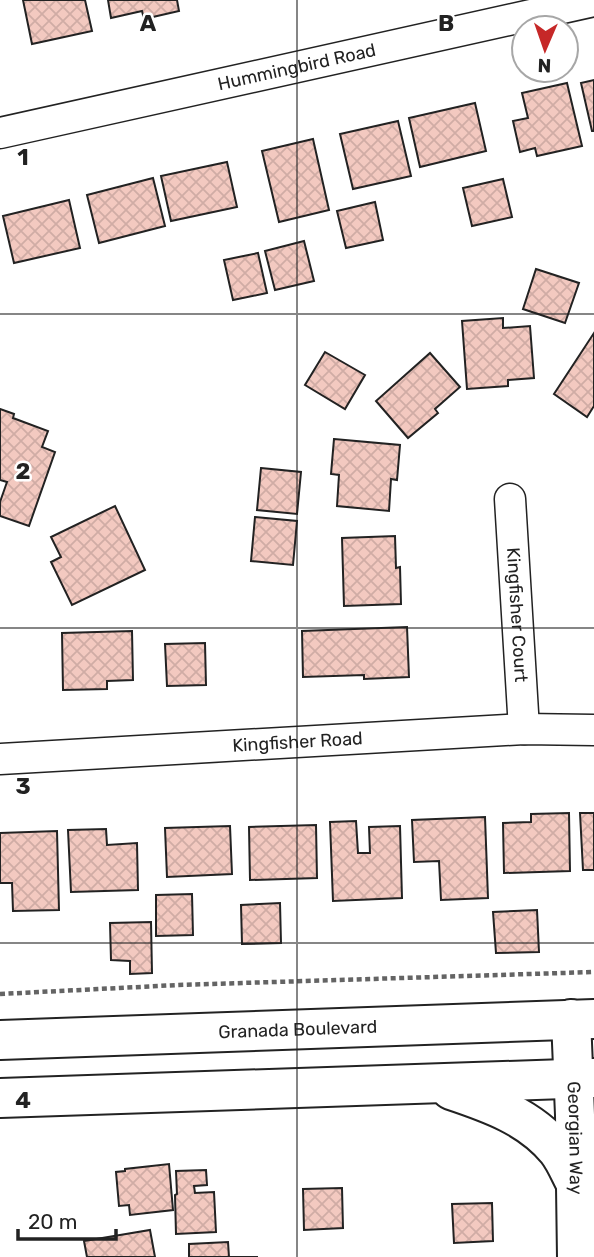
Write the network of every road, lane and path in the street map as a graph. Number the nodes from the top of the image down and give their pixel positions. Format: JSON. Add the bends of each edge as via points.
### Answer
{"nodes":[{"id":1,"x":594,"y":1,"type":"edge"},
{"id":2,"x":0,"y":133,"type":"edge"},
{"id":3,"x":510,"y":499,"type":"dead end"},
{"id":4,"x":524,"y":729,"type":"junction"},
{"id":5,"x":594,"y":730,"type":"edge"},
{"id":6,"x":0,"y":759,"type":"edge"},
{"id":7,"x":594,"y":972,"type":"edge"},
{"id":8,"x":0,"y":994,"type":"edge"},
{"id":9,"x":582,"y":1019,"type":"edge"},
{"id":10,"x":0,"y":1040,"type":"edge"},
{"id":11,"x":584,"y":1079,"type":"edge"},
{"id":12,"x":433,"y":1084,"type":"junction"},
{"id":13,"x":0,"y":1098,"type":"edge"},
{"id":14,"x":594,"y":1149,"type":"edge"},
{"id":15,"x":576,"y":1184,"type":"junction"},
{"id":16,"x":577,"y":1257,"type":"edge"}],
"edges":[{"from":1,"to":2,"type":"street","name":"Hummingbird Road"},
{"from":3,"to":4,"type":"street","name":"Kingfisher Court"},
{"from":4,"to":5,"type":"street","name":"Kingfisher Road"},
{"from":4,"to":6,"type":"street","name":"Kingfisher Road"},
{"from":7,"to":8,"type":"path"},
{"from":9,"to":10,"type":"main road","name":"Granada Boulevard"},
{"from":9,"to":11,"type":"main road","name":"Georgian Way"},
{"from":11,"to":12,"type":"main road"},
{"from":11,"to":15,"type":"main road","name":"Georgian Way"},
{"from":12,"to":13,"type":"main road"},
{"from":12,"to":15,"type":"main road","via":[[518,1116],[558,1150]]},
{"from":14,"to":15,"type":"main road"},
{"from":15,"to":16,"type":"main road","name":"Georgian Way"}]}
